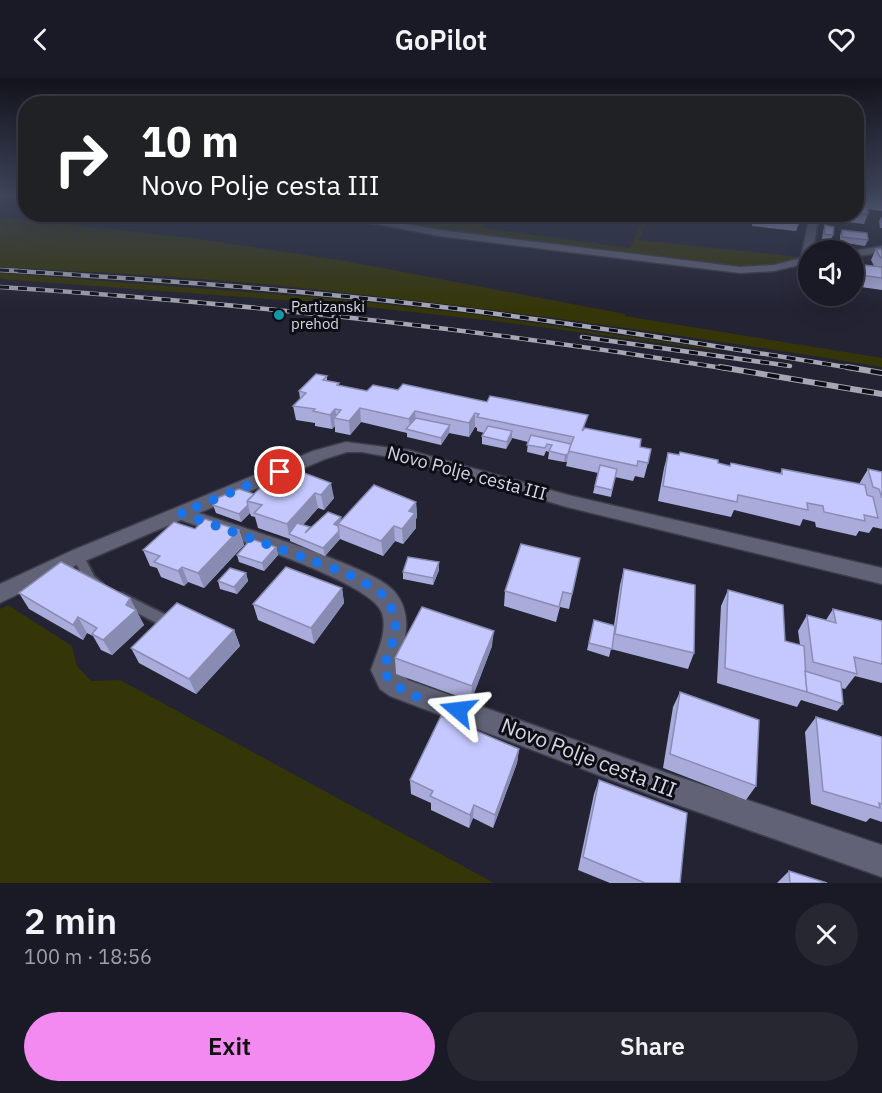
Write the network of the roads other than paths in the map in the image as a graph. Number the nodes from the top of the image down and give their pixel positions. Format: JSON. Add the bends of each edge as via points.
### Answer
{"nodes":[{"id":1,"x":444,"y":234,"type":"edge"},
{"id":2,"x":882,"y":249,"type":"edge"},
{"id":3,"x":864,"y":252,"type":"edge"},
{"id":4,"x":798,"y":262,"type":"edge"},
{"id":5,"x":181,"y":513,"type":"junction"},
{"id":6,"x":78,"y":556,"type":"junction"},
{"id":7,"x":882,"y":576,"type":"edge"},
{"id":8,"x":0,"y":594,"type":"edge"},
{"id":9,"x":172,"y":624,"type":"edge"},
{"id":10,"x":882,"y":861,"type":"edge"}],
"edges":[{"from":1,"to":4,"type":"street","via":[[740,270]]},
{"from":2,"to":3,"type":"street"},
{"from":5,"to":6,"type":"street","name":"Novo Polje, cesta III"},
{"from":5,"to":7,"type":"street","name":"Novo Polje, cesta III","via":[[319,455],[362,447],[408,455],[721,540]]},
{"from":5,"to":10,"type":"street","name":"Novo Polje cesta III","via":[[346,573],[386,597],[396,631],[383,670],[399,688]]},
{"from":6,"to":8,"type":"street","name":"Novo Polje, cesta III"},
{"from":6,"to":9,"type":"lane","via":[[90,579]]}]}
